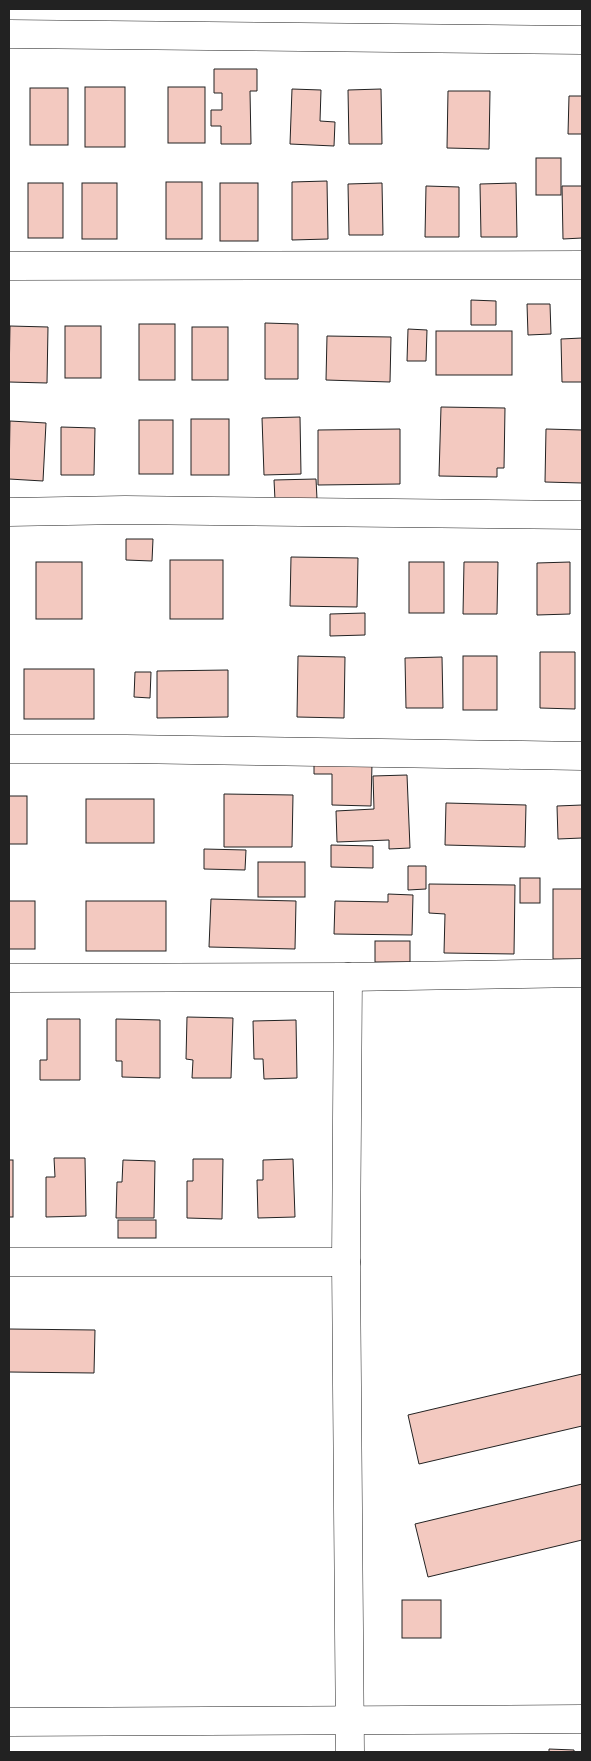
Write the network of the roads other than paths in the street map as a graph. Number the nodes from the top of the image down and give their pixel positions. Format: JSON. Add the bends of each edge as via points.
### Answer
{"nodes":[{"id":1,"x":9,"y":34,"type":"edge"},
{"id":2,"x":582,"y":40,"type":"edge"},
{"id":3,"x":582,"y":265,"type":"edge"},
{"id":4,"x":9,"y":266,"type":"edge"},
{"id":5,"x":9,"y":512,"type":"edge"},
{"id":6,"x":582,"y":516,"type":"edge"},
{"id":7,"x":9,"y":749,"type":"edge"},
{"id":8,"x":582,"y":756,"type":"edge"},
{"id":9,"x":582,"y":974,"type":"edge"},
{"id":10,"x":348,"y":977,"type":"junction"},
{"id":11,"x":9,"y":978,"type":"edge"},
{"id":12,"x":9,"y":1262,"type":"edge"},
{"id":13,"x":346,"y":1262,"type":"junction"},
{"id":14,"x":582,"y":1718,"type":"edge"},
{"id":15,"x":350,"y":1721,"type":"junction"},
{"id":16,"x":9,"y":1722,"type":"edge"},
{"id":17,"x":350,"y":1752,"type":"edge"}],
"edges":[{"from":1,"to":2,"type":"street"},
{"from":3,"to":4,"type":"street"},
{"from":5,"to":6,"type":"street","via":[[135,510]]},
{"from":7,"to":8,"type":"street"},
{"from":9,"to":10,"type":"street"},
{"from":10,"to":11,"type":"street"},
{"from":10,"to":13,"type":"street"},
{"from":12,"to":13,"type":"street"},
{"from":13,"to":15,"type":"street"},
{"from":14,"to":15,"type":"street"},
{"from":15,"to":16,"type":"street"},
{"from":15,"to":17,"type":"street"}]}
